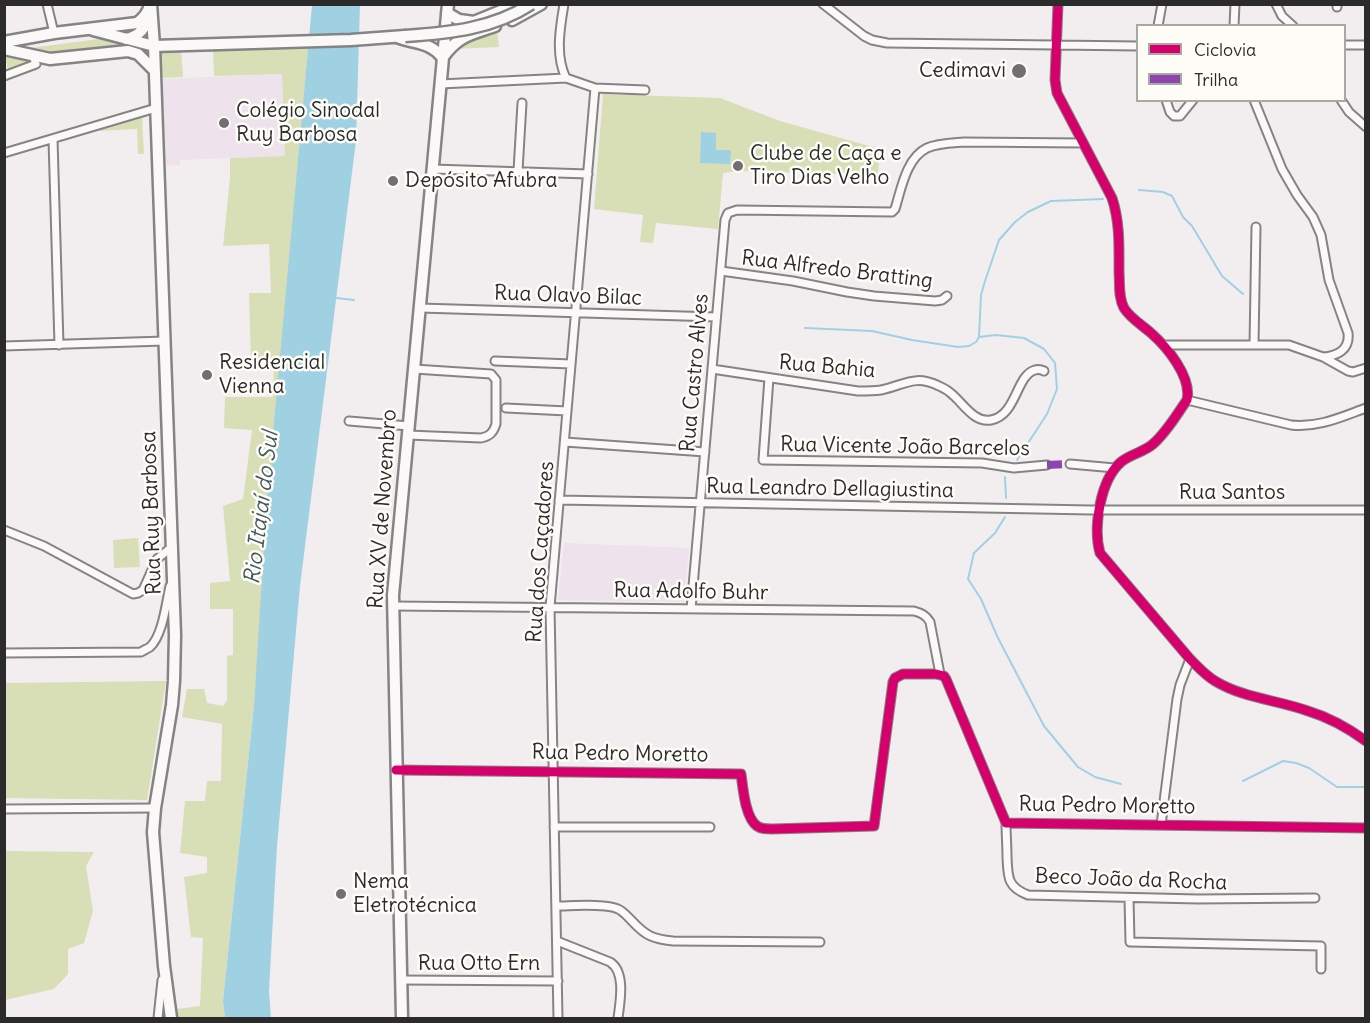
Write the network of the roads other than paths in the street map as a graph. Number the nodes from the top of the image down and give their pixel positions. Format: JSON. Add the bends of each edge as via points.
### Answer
{"nodes":[{"id":1,"x":47,"y":4,"type":"edge"},
{"id":2,"x":518,"y":4,"type":"edge"},
{"id":3,"x":531,"y":4,"type":"edge"},
{"id":4,"x":541,"y":4,"type":"edge"},
{"id":5,"x":823,"y":4,"type":"edge"},
{"id":6,"x":1058,"y":4,"type":"edge"},
{"id":7,"x":1162,"y":4,"type":"edge"},
{"id":8,"x":1234,"y":4,"type":"edge"},
{"id":9,"x":1276,"y":4,"type":"edge"},
{"id":10,"x":562,"y":5,"type":"edge"},
{"id":11,"x":150,"y":7,"type":"edge"},
{"id":12,"x":447,"y":9,"type":"edge"},
{"id":13,"x":489,"y":16,"type":"junction"},
{"id":14,"x":511,"y":21,"type":"junction"},
{"id":15,"x":474,"y":22,"type":"junction"},
{"id":16,"x":1158,"y":24,"type":"edge"},
{"id":17,"x":1234,"y":24,"type":"edge"},
{"id":18,"x":1291,"y":24,"type":"edge"},
{"id":19,"x":88,"y":28,"type":"junction"},
{"id":20,"x":54,"y":33,"type":"junction"},
{"id":21,"x":391,"y":36,"type":"junction"},
{"id":22,"x":465,"y":36,"type":"junction"},
{"id":23,"x":126,"y":39,"type":"junction"},
{"id":24,"x":4,"y":42,"type":"edge"},
{"id":25,"x":1056,"y":45,"type":"junction"},
{"id":26,"x":1346,"y":45,"type":"edge"},
{"id":27,"x":1365,"y":45,"type":"edge"},
{"id":28,"x":154,"y":46,"type":"junction"},
{"id":29,"x":1136,"y":46,"type":"edge"},
{"id":30,"x":4,"y":49,"type":"edge"},
{"id":31,"x":33,"y":56,"type":"junction"},
{"id":32,"x":442,"y":57,"type":"junction"},
{"id":33,"x":154,"y":70,"type":"junction"},
{"id":34,"x":4,"y":76,"type":"edge"},
{"id":35,"x":566,"y":78,"type":"junction"},
{"id":36,"x":440,"y":84,"type":"junction"},
{"id":37,"x":595,"y":88,"type":"junction"},
{"id":38,"x":645,"y":90,"type":"dead end"},
{"id":39,"x":1168,"y":102,"type":"edge"},
{"id":40,"x":1191,"y":102,"type":"edge"},
{"id":41,"x":1255,"y":102,"type":"edge"},
{"id":42,"x":1342,"y":102,"type":"edge"},
{"id":43,"x":522,"y":103,"type":"dead end"},
{"id":44,"x":156,"y":108,"type":"junction"},
{"id":45,"x":1365,"y":127,"type":"edge"},
{"id":46,"x":52,"y":139,"type":"junction"},
{"id":47,"x":1083,"y":143,"type":"junction"},
{"id":48,"x":4,"y":153,"type":"edge"},
{"id":49,"x":432,"y":169,"type":"junction"},
{"id":50,"x":518,"y":171,"type":"junction"},
{"id":51,"x":588,"y":174,"type":"junction"},
{"id":52,"x":1256,"y":227,"type":"dead end"},
{"id":53,"x":721,"y":271,"type":"junction"},
{"id":54,"x":947,"y":296,"type":"dead end"},
{"id":55,"x":420,"y":308,"type":"junction"},
{"id":56,"x":576,"y":313,"type":"junction"},
{"id":57,"x":717,"y":317,"type":"junction"},
{"id":58,"x":165,"y":341,"type":"junction"},
{"id":59,"x":59,"y":345,"type":"junction"},
{"id":60,"x":1164,"y":345,"type":"junction"},
{"id":61,"x":1254,"y":345,"type":"junction"},
{"id":62,"x":4,"y":346,"type":"edge"},
{"id":63,"x":1323,"y":357,"type":"junction"},
{"id":64,"x":495,"y":361,"type":"dead end"},
{"id":65,"x":571,"y":364,"type":"junction"},
{"id":66,"x":1365,"y":368,"type":"edge"},
{"id":67,"x":414,"y":369,"type":"junction"},
{"id":68,"x":712,"y":369,"type":"junction"},
{"id":69,"x":1044,"y":371,"type":"dead end"},
{"id":70,"x":769,"y":378,"type":"junction"},
{"id":71,"x":1187,"y":399,"type":"junction"},
{"id":72,"x":506,"y":408,"type":"dead end"},
{"id":73,"x":1365,"y":408,"type":"edge"},
{"id":74,"x":567,"y":411,"type":"junction"},
{"id":75,"x":350,"y":421,"type":"dead end"},
{"id":76,"x":408,"y":430,"type":"junction"},
{"id":77,"x":564,"y":442,"type":"junction"},
{"id":78,"x":705,"y":452,"type":"junction"},
{"id":79,"x":1070,"y":464,"type":"dead end"},
{"id":80,"x":1047,"y":465,"type":"dead end"},
{"id":81,"x":1115,"y":468,"type":"junction"},
{"id":82,"x":559,"y":500,"type":"junction"},
{"id":83,"x":700,"y":503,"type":"junction"},
{"id":84,"x":1099,"y":510,"type":"junction"},
{"id":85,"x":1365,"y":510,"type":"edge"},
{"id":86,"x":4,"y":530,"type":"edge"},
{"id":87,"x":172,"y":546,"type":"junction"},
{"id":88,"x":174,"y":572,"type":"junction"},
{"id":89,"x":393,"y":606,"type":"junction"},
{"id":90,"x":550,"y":607,"type":"junction"},
{"id":91,"x":691,"y":609,"type":"junction"},
{"id":92,"x":4,"y":653,"type":"edge"},
{"id":93,"x":1190,"y":659,"type":"junction"},
{"id":94,"x":940,"y":674,"type":"junction"},
{"id":95,"x":1365,"y":741,"type":"edge"},
{"id":96,"x":396,"y":770,"type":"junction"},
{"id":97,"x":553,"y":772,"type":"junction"},
{"id":98,"x":155,"y":808,"type":"junction"},
{"id":99,"x":4,"y":809,"type":"edge"},
{"id":100,"x":1006,"y":823,"type":"junction"},
{"id":101,"x":1161,"y":825,"type":"junction"},
{"id":102,"x":554,"y":826,"type":"junction"},
{"id":103,"x":710,"y":827,"type":"dead end"},
{"id":104,"x":1365,"y":828,"type":"edge"},
{"id":105,"x":1129,"y":898,"type":"junction"},
{"id":106,"x":1315,"y":898,"type":"dead end"},
{"id":107,"x":556,"y":906,"type":"junction"},
{"id":108,"x":557,"y":941,"type":"junction"},
{"id":109,"x":820,"y":942,"type":"dead end"},
{"id":110,"x":164,"y":966,"type":"junction"},
{"id":111,"x":1321,"y":969,"type":"dead end"},
{"id":112,"x":401,"y":980,"type":"junction"},
{"id":113,"x":558,"y":981,"type":"junction"},
{"id":114,"x":158,"y":1018,"type":"edge"},
{"id":115,"x":171,"y":1018,"type":"edge"},
{"id":116,"x":402,"y":1018,"type":"edge"},
{"id":117,"x":558,"y":1018,"type":"edge"},
{"id":118,"x":618,"y":1018,"type":"edge"}],
"edges":[{"from":1,"to":20,"type":"street"},
{"from":2,"to":13,"type":"main road"},
{"from":3,"to":21,"type":"main road","bridge":true,"via":[[477,27]]},
{"from":4,"to":14,"type":"main road"},
{"from":5,"to":25,"type":"street","via":[[864,36],[879,42]]},
{"from":6,"to":25,"type":"street"},
{"from":7,"to":16,"type":"street"},
{"from":8,"to":17,"type":"street"},
{"from":9,"to":18,"type":"street"},
{"from":10,"to":35,"type":"street","via":[[559,51]]},
{"from":11,"to":19,"type":"main road","via":[[137,22]]},
{"from":11,"to":23,"type":"main road","via":[[139,34]]},
{"from":11,"to":28,"type":"main road","name":"Rua Ruy Barbosa"},
{"from":12,"to":15,"type":"main road","via":[[459,21]]},
{"from":12,"to":32,"type":"main road","name":"Rua XV de Novembro"},
{"from":13,"to":14,"type":"main road"},
{"from":13,"to":15,"type":"main road"},
{"from":14,"to":22,"type":"main road"},
{"from":15,"to":22,"type":"main road"},
{"from":19,"to":20,"type":"main road"},
{"from":19,"to":23,"type":"main road"},
{"from":20,"to":24,"type":"main road"},
{"from":21,"to":28,"type":"main road"},
{"from":21,"to":32,"type":"main road","via":[[430,46]]},
{"from":22,"to":32,"type":"main road"},
{"from":23,"to":28,"type":"main road"},
{"from":25,"to":29,"type":"street"},
{"from":25,"to":47,"type":"street","via":[[1057,93]]},
{"from":26,"to":27,"type":"street"},
{"from":28,"to":33,"type":"main road","name":"Rua Ruy Barbosa"},
{"from":30,"to":31,"type":"main road"},
{"from":31,"to":33,"type":"main road","via":[[50,59],[128,51],[138,54]]},
{"from":31,"to":34,"type":"street","via":[[36,64]]},
{"from":32,"to":36,"type":"main road","name":"Rua XV de Novembro"},
{"from":33,"to":44,"type":"main road","name":"Rua Ruy Barbosa"},
{"from":35,"to":36,"type":"street"},
{"from":35,"to":37,"type":"street"},
{"from":36,"to":49,"type":"main road","name":"Rua XV de Novembro"},
{"from":37,"to":38,"type":"street"},
{"from":37,"to":51,"type":"street","name":"Rua dos Caçadores"},
{"from":39,"to":40,"type":"street","via":[[1174,116],[1180,116]]},
{"from":41,"to":63,"type":"street","via":[[1282,169],[1322,235],[1329,280],[1349,340],[1344,350]]},
{"from":42,"to":45,"type":"street"},
{"from":43,"to":50,"type":"street"},
{"from":44,"to":46,"type":"street"},
{"from":44,"to":58,"type":"main road","name":"Rua Ruy Barbosa"},
{"from":46,"to":48,"type":"street"},
{"from":46,"to":59,"type":"street"},
{"from":47,"to":53,"type":"street","name":"Rua Castro Alves","via":[[964,142],[928,147],[913,161],[892,212],[736,210],[728,213],[725,220]]},
{"from":47,"to":60,"type":"street","via":[[1115,207],[1123,306]]},
{"from":49,"to":50,"type":"street"},
{"from":49,"to":55,"type":"main road","name":"Rua XV de Novembro"},
{"from":50,"to":51,"type":"street"},
{"from":51,"to":56,"type":"street","name":"Rua dos Caçadores"},
{"from":52,"to":61,"type":"street"},
{"from":53,"to":54,"type":"street","name":"Rua Alfredo Bratting","via":[[874,296],[934,301]]},
{"from":53,"to":57,"type":"street","name":"Rua Castro Alves"},
{"from":55,"to":56,"type":"street","name":"Rua Olavo Bilac"},
{"from":55,"to":67,"type":"main road","name":"Rua XV de Novembro"},
{"from":56,"to":57,"type":"street","name":"Rua Olavo Bilac"},
{"from":56,"to":65,"type":"street","name":"Rua dos Caçadores"},
{"from":57,"to":68,"type":"street","name":"Rua Castro Alves"},
{"from":58,"to":59,"type":"street"},
{"from":58,"to":87,"type":"main road","name":"Rua Ruy Barbosa"},
{"from":59,"to":62,"type":"street"},
{"from":60,"to":61,"type":"street"},
{"from":60,"to":71,"type":"street","via":[[1185,378]]},
{"from":61,"to":63,"type":"street","via":[[1289,345]]},
{"from":63,"to":66,"type":"street","via":[[1348,371]]},
{"from":64,"to":65,"type":"street"},
{"from":65,"to":74,"type":"street","name":"Rua dos Caçadores"},
{"from":67,"to":76,"type":"main road","name":"Rua XV de Novembro"},
{"from":67,"to":76,"type":"street","via":[[494,376],[496,424],[491,435],[481,438]]},
{"from":68,"to":70,"type":"street","name":"Rua Bahia"},
{"from":68,"to":78,"type":"street","name":"Rua Castro Alves"},
{"from":69,"to":70,"type":"street","name":"Rua Bahia","via":[[1030,373],[1008,409],[987,421],[972,414],[947,390],[922,380],[869,391]]},
{"from":70,"to":80,"type":"street","name":"Rua Vicente João Barcelos","via":[[763,460],[981,463],[1014,468]]},
{"from":71,"to":73,"type":"street","via":[[1303,426],[1328,422]]},
{"from":71,"to":81,"type":"street","via":[[1159,439]]},
{"from":72,"to":74,"type":"street"},
{"from":74,"to":77,"type":"street","name":"Rua dos Caçadores"},
{"from":75,"to":76,"type":"street"},
{"from":76,"to":89,"type":"main road","name":"Rua XV de Novembro"},
{"from":77,"to":78,"type":"street"},
{"from":77,"to":82,"type":"street","name":"Rua dos Caçadores"},
{"from":78,"to":83,"type":"street","name":"Rua Castro Alves"},
{"from":79,"to":81,"type":"street"},
{"from":81,"to":84,"type":"street"},
{"from":82,"to":83,"type":"street","name":"Rua Leandro Dellagiustina"},
{"from":82,"to":90,"type":"street","name":"Rua dos Caçadores"},
{"from":83,"to":84,"type":"street","name":"Rua Leandro Dellagiustina"},
{"from":83,"to":91,"type":"street","name":"Rua Castro Alves"},
{"from":84,"to":85,"type":"street","name":"Rua Santos"},
{"from":84,"to":93,"type":"street","via":[[1100,554]]},
{"from":86,"to":87,"type":"street","via":[[28,538],[133,594],[142,590],[157,559]]},
{"from":87,"to":88,"type":"main road","name":"Rua Ruy Barbosa"},
{"from":88,"to":92,"type":"street","via":[[161,628],[151,646],[141,652]]},
{"from":88,"to":98,"type":"main road","name":"Rua Ruy Barbosa","via":[[174,681]]},
{"from":89,"to":90,"type":"street","name":"Rua Adolfo Buhr"},
{"from":89,"to":96,"type":"main road","name":"Rua XV de Novembro"},
{"from":90,"to":91,"type":"street","name":"Rua Adolfo Buhr"},
{"from":90,"to":97,"type":"street","name":"Rua dos Caçadores"},
{"from":91,"to":94,"type":"street","name":"Rua Adolfo Buhr","via":[[922,613],[930,622]]},
{"from":93,"to":95,"type":"street","via":[[1214,681],[1309,711]]},
{"from":93,"to":101,"type":"street","via":[[1177,699]]},
{"from":94,"to":97,"type":"street","name":"Rua Pedro Moretto","via":[[903,674],[892,682],[874,826],[760,828],[748,811],[741,774]]},
{"from":94,"to":100,"type":"street","name":"Rua Pedro Moretto","via":[[946,679]]},
{"from":96,"to":97,"type":"street","name":"Rua Pedro Moretto"},
{"from":96,"to":112,"type":"main road","name":"Rua XV de Novembro"},
{"from":97,"to":102,"type":"street","name":"Rua dos Caçadores"},
{"from":98,"to":99,"type":"street"},
{"from":98,"to":110,"type":"main road","name":"Rua Ruy Barbosa","via":[[153,832]]},
{"from":100,"to":101,"type":"street","name":"Rua Pedro Moretto"},
{"from":100,"to":105,"type":"street","name":"Beco João da Rocha","via":[[1008,877],[1020,892],[1036,896]]},
{"from":101,"to":104,"type":"street","name":"Rua Pedro Moretto"},
{"from":102,"to":103,"type":"street"},
{"from":102,"to":107,"type":"street","name":"Rua dos Caçadores"},
{"from":105,"to":106,"type":"street","name":"Beco João da Rocha"},
{"from":105,"to":111,"type":"street","via":[[1130,942],[1321,946]]},
{"from":107,"to":108,"type":"street","name":"Rua dos Caçadores"},
{"from":107,"to":109,"type":"street","via":[[617,909],[643,933],[660,940]]},
{"from":108,"to":113,"type":"street","name":"Rua dos Caçadores"},
{"from":108,"to":118,"type":"street","via":[[615,965],[621,991]]},
{"from":110,"to":114,"type":"street"},
{"from":110,"to":115,"type":"main road","name":"Rua Ruy Barbosa"},
{"from":112,"to":113,"type":"street","name":"Rua Otto Ern"},
{"from":112,"to":116,"type":"main road","name":"Rua XV de Novembro"},
{"from":113,"to":117,"type":"street","name":"Rua dos Caçadores"}]}
